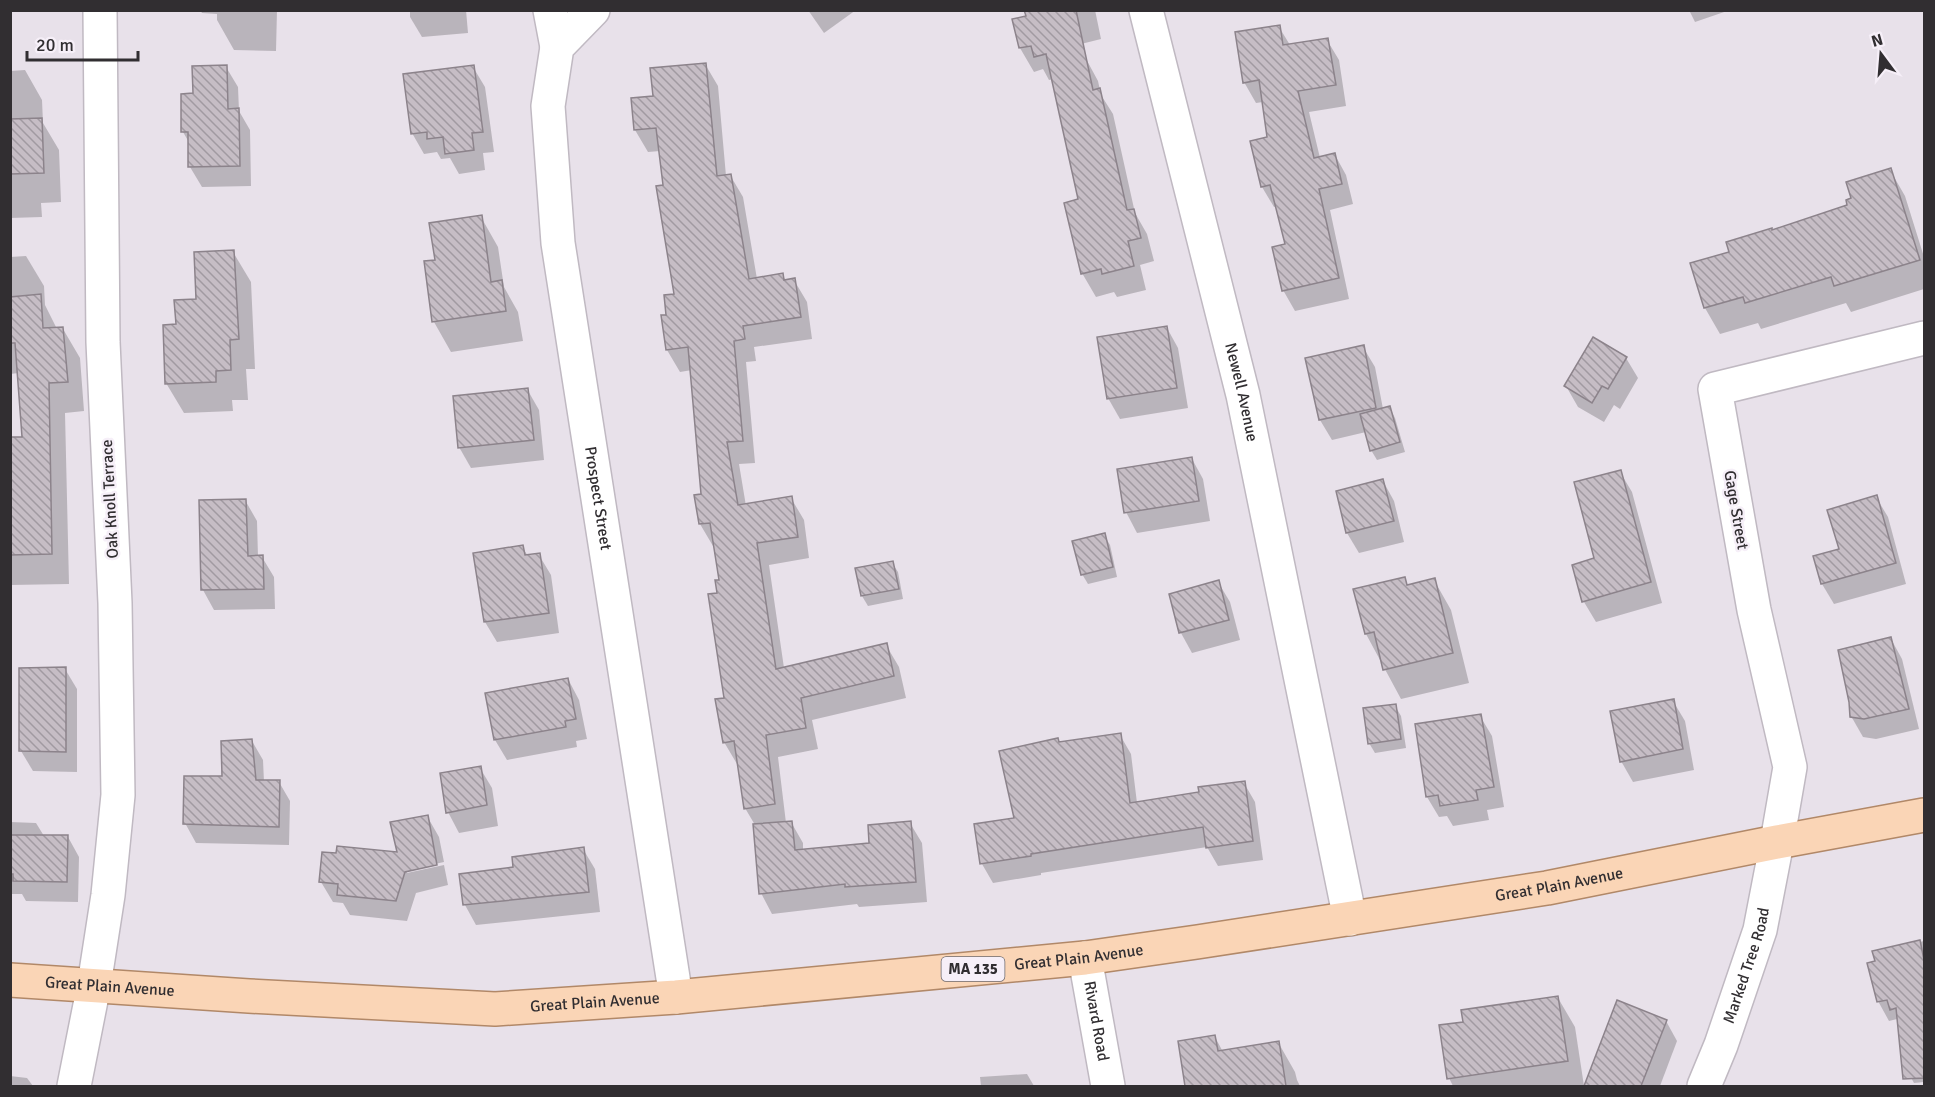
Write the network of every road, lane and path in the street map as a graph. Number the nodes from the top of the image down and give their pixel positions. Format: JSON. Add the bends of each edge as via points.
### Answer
{"nodes":[{"id":1,"x":100,"y":10,"type":"edge"},
{"id":2,"x":550,"y":10,"type":"edge"},
{"id":3,"x":593,"y":10,"type":"edge"},
{"id":4,"x":1146,"y":10,"type":"edge"},
{"id":5,"x":557,"y":47,"type":"junction"},
{"id":6,"x":1924,"y":338,"type":"edge"},
{"id":7,"x":1924,"y":815,"type":"edge"},
{"id":8,"x":1778,"y":842,"type":"junction"},
{"id":9,"x":1350,"y":919,"type":"junction"},
{"id":10,"x":1085,"y":958,"type":"junction"},
{"id":11,"x":10,"y":980,"type":"edge"},
{"id":12,"x":94,"y":985,"type":"junction"},
{"id":13,"x":676,"y":998,"type":"junction"},
{"id":14,"x":74,"y":1086,"type":"edge"},
{"id":15,"x":1108,"y":1086,"type":"edge"},
{"id":16,"x":1704,"y":1086,"type":"edge"}],
"edges":[{"from":1,"to":12,"type":"street","name":"Oak Knoll Terrace","via":[[103,342],[115,603],[118,795]]},
{"from":2,"to":5,"type":"street","name":"Prospect Street"},
{"from":3,"to":5,"type":"street"},
{"from":4,"to":9,"type":"street","name":"Newell Avenue","via":[[1243,396]]},
{"from":5,"to":13,"type":"street","name":"Prospect Street","via":[[548,105],[558,243]]},
{"from":6,"to":8,"type":"street","name":"Gage Street","via":[[1715,389],[1754,610],[1790,767]]},
{"from":7,"to":8,"type":"main road","name":"Great Plain Avenue","number":"MA 135"},
{"from":8,"to":9,"type":"main road","name":"Great Plain Avenue","number":"MA 135","via":[[1547,888]]},
{"from":8,"to":16,"type":"street","name":"Marked Tree Road","via":[[1760,930]]},
{"from":9,"to":10,"type":"main road","name":"Great Plain Avenue","number":"MA 135"},
{"from":10,"to":13,"type":"main road","name":"Great Plain Avenue","number":"MA 135"},
{"from":10,"to":15,"type":"street","name":"Rivard Road"},
{"from":11,"to":12,"type":"main road","name":"Great Plain Avenue","number":"MA 135"},
{"from":12,"to":13,"type":"main road","name":"Great Plain Avenue","number":"MA 135","via":[[495,1009]]},
{"from":12,"to":14,"type":"street","name":"Oak Knoll Terrace"}]}
